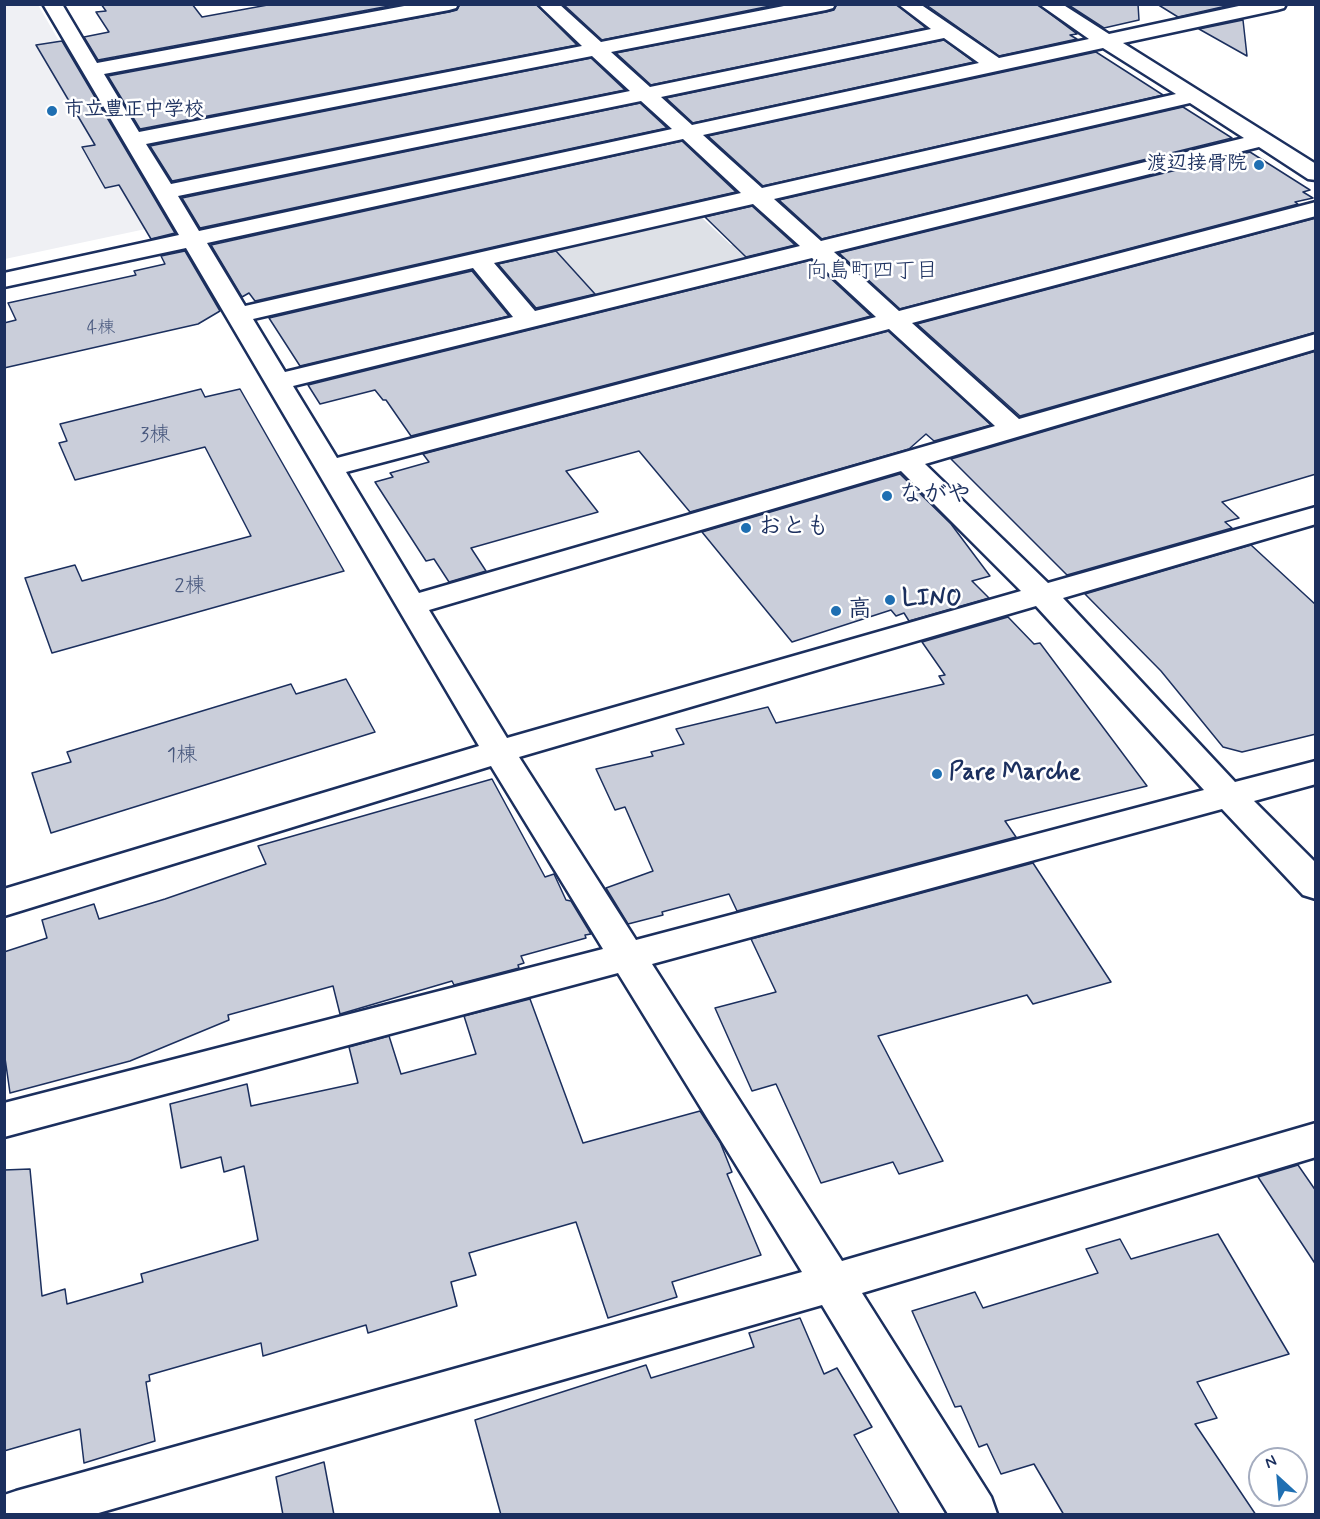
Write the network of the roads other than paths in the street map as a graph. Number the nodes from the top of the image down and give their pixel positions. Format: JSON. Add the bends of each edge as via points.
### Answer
{"nodes":[{"id":1,"x":449,"y":4,"type":"edge"},
{"id":2,"x":546,"y":4,"type":"edge"},
{"id":3,"x":826,"y":4,"type":"edge"},
{"id":4,"x":907,"y":4,"type":"edge"},
{"id":5,"x":1048,"y":4,"type":"edge"},
{"id":6,"x":1277,"y":4,"type":"edge"},
{"id":7,"x":59,"y":6,"type":"edge"},
{"id":8,"x":946,"y":32,"type":"junction"},
{"id":9,"x":1107,"y":41,"type":"junction"},
{"id":10,"x":596,"y":50,"type":"junction"},
{"id":11,"x":995,"y":65,"type":"junction"},
{"id":12,"x":92,"y":70,"type":"junction"},
{"id":13,"x":645,"y":94,"type":"junction"},
{"id":14,"x":1192,"y":96,"type":"junction"},
{"id":15,"x":687,"y":132,"type":"junction"},
{"id":16,"x":133,"y":140,"type":"junction"},
{"id":17,"x":1261,"y":140,"type":"junction"},
{"id":18,"x":1316,"y":174,"type":"edge"},
{"id":19,"x":165,"y":192,"type":"junction"},
{"id":20,"x":755,"y":195,"type":"junction"},
{"id":21,"x":1316,"y":209,"type":"edge"},
{"id":22,"x":193,"y":239,"type":"junction"},
{"id":23,"x":816,"y":249,"type":"junction"},
{"id":24,"x":478,"y":259,"type":"junction"},
{"id":25,"x":4,"y":280,"type":"edge"},
{"id":26,"x":238,"y":315,"type":"junction"},
{"id":27,"x":529,"y":320,"type":"junction"},
{"id":28,"x":894,"y":320,"type":"junction"},
{"id":29,"x":1316,"y":341,"type":"edge"},
{"id":30,"x":278,"y":381,"type":"junction"},
{"id":31,"x":1014,"y":429,"type":"junction"},
{"id":32,"x":906,"y":461,"type":"junction"},
{"id":33,"x":330,"y":468,"type":"junction"},
{"id":34,"x":1316,"y":514,"type":"edge"},
{"id":35,"x":1043,"y":595,"type":"junction"},
{"id":36,"x":412,"y":605,"type":"junction"},
{"id":37,"x":499,"y":752,"type":"junction"},
{"id":38,"x":1316,"y":772,"type":"edge"},
{"id":39,"x":1228,"y":795,"type":"junction"},
{"id":40,"x":1316,"y":886,"type":"edge"},
{"id":41,"x":4,"y":903,"type":"edge"},
{"id":42,"x":627,"y":957,"type":"junction"},
{"id":43,"x":4,"y":1120,"type":"edge"},
{"id":44,"x":1316,"y":1140,"type":"edge"},
{"id":45,"x":832,"y":1283,"type":"junction"},
{"id":46,"x":16,"y":1515,"type":"edge"},
{"id":47,"x":974,"y":1515,"type":"edge"}],
"edges":[{"from":1,"to":12,"type":"street"},
{"from":2,"to":10,"type":"street"},
{"from":3,"to":10,"type":"street"},
{"from":4,"to":8,"type":"street"},
{"from":5,"to":9,"type":"street"},
{"from":6,"to":9,"type":"street"},
{"from":7,"to":12,"type":"street"},
{"from":8,"to":11,"type":"street"},
{"from":8,"to":13,"type":"street"},
{"from":9,"to":11,"type":"street"},
{"from":9,"to":14,"type":"street"},
{"from":10,"to":13,"type":"street"},
{"from":10,"to":16,"type":"street"},
{"from":11,"to":15,"type":"street"},
{"from":12,"to":16,"type":"street"},
{"from":13,"to":15,"type":"street"},
{"from":13,"to":19,"type":"street"},
{"from":14,"to":17,"type":"street"},
{"from":14,"to":20,"type":"street"},
{"from":15,"to":20,"type":"street"},
{"from":15,"to":22,"type":"street"},
{"from":16,"to":19,"type":"street"},
{"from":17,"to":18,"type":"street"},
{"from":17,"to":23,"type":"street"},
{"from":19,"to":22,"type":"street"},
{"from":20,"to":23,"type":"street"},
{"from":20,"to":24,"type":"street"},
{"from":21,"to":28,"type":"street"},
{"from":22,"to":25,"type":"street"},
{"from":22,"to":26,"type":"street"},
{"from":23,"to":27,"type":"street"},
{"from":23,"to":28,"type":"street"},
{"from":24,"to":26,"type":"street"},
{"from":24,"to":27,"type":"street"},
{"from":26,"to":30,"type":"street"},
{"from":27,"to":30,"type":"street"},
{"from":28,"to":31,"type":"street"},
{"from":28,"to":33,"type":"street"},
{"from":29,"to":31,"type":"street"},
{"from":30,"to":33,"type":"street"},
{"from":31,"to":32,"type":"street"},
{"from":32,"to":35,"type":"street"},
{"from":32,"to":36,"type":"street"},
{"from":33,"to":36,"type":"street"},
{"from":34,"to":35,"type":"street"},
{"from":35,"to":37,"type":"street"},
{"from":35,"to":39,"type":"street"},
{"from":36,"to":37,"type":"street"},
{"from":37,"to":41,"type":"street"},
{"from":37,"to":42,"type":"street"},
{"from":38,"to":39,"type":"street"},
{"from":39,"to":40,"type":"street"},
{"from":39,"to":42,"type":"street"},
{"from":42,"to":43,"type":"street"},
{"from":42,"to":45,"type":"street"},
{"from":44,"to":45,"type":"street"},
{"from":45,"to":46,"type":"street"},
{"from":45,"to":47,"type":"street"}]}
